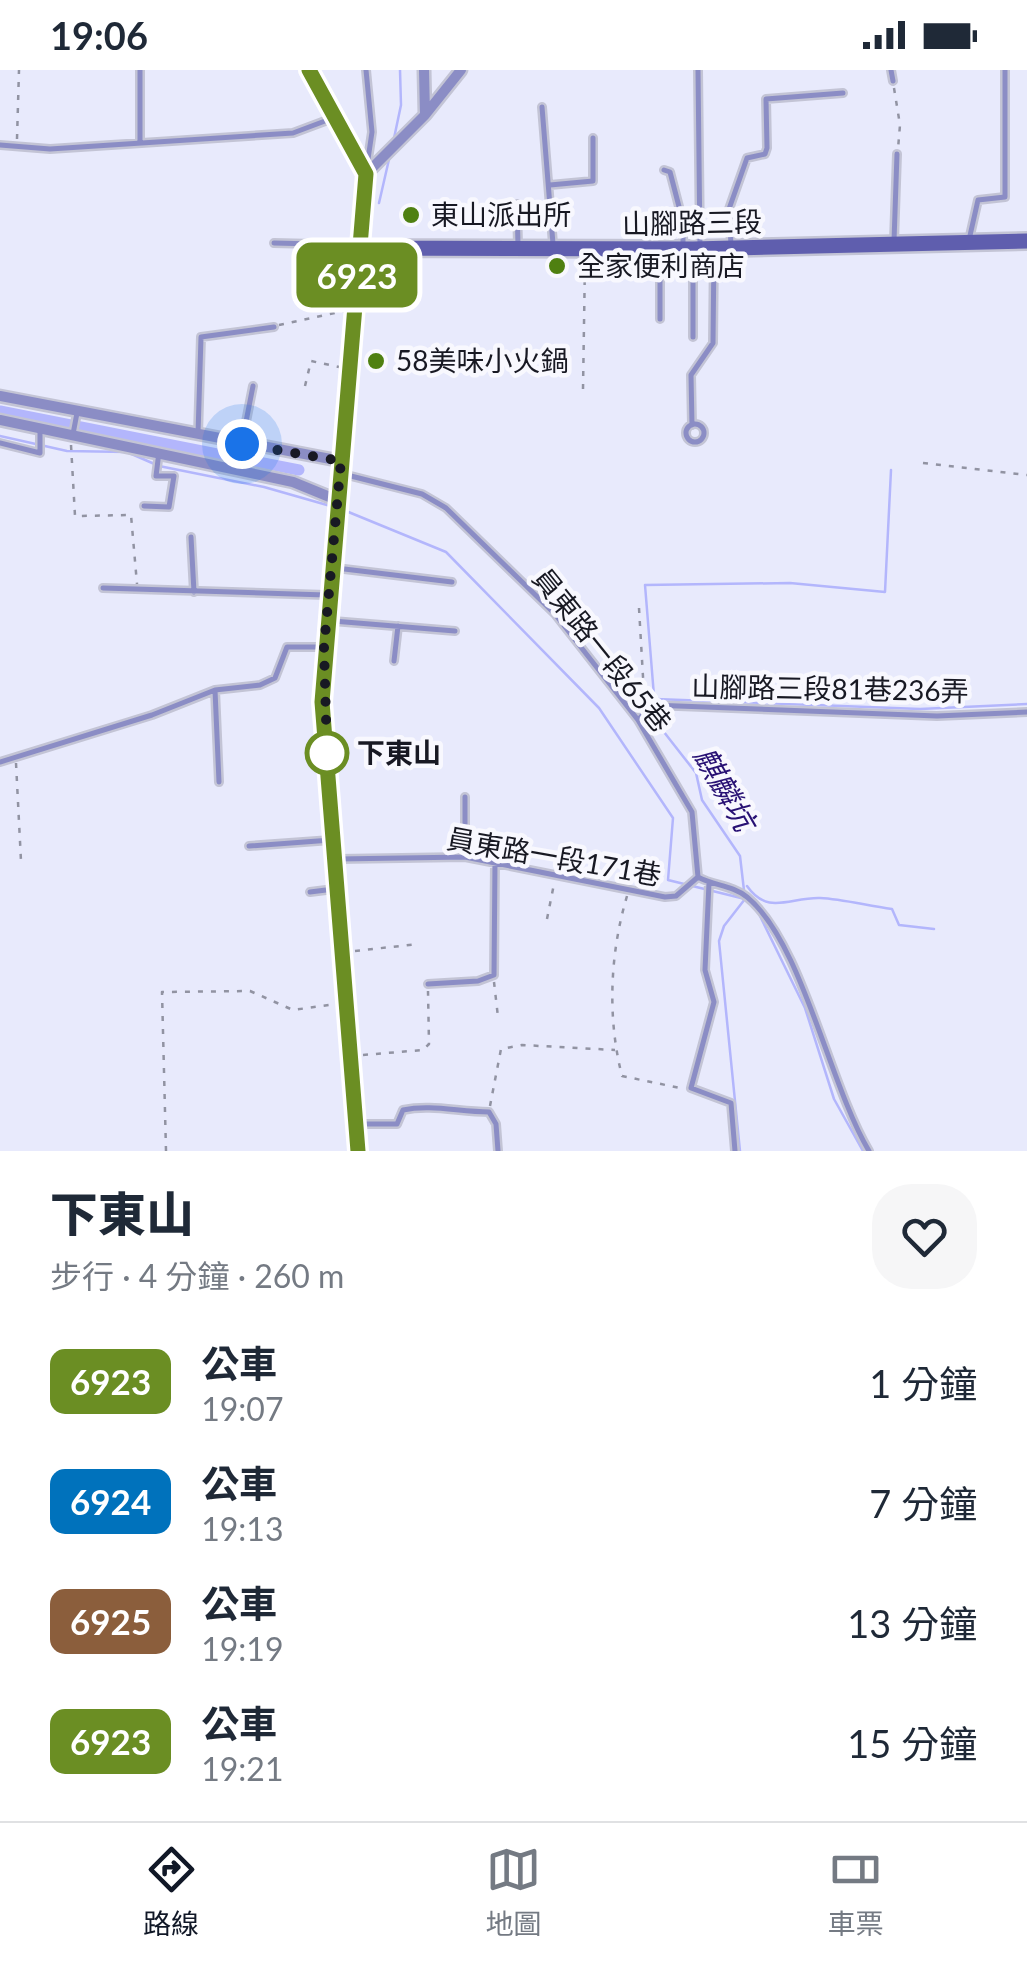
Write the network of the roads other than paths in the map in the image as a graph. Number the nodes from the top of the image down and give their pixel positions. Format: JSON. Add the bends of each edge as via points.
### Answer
{"nodes":[{"id":1,"x":140,"y":70,"type":"edge"},
{"id":2,"x":309,"y":70,"type":"edge"},
{"id":3,"x":366,"y":70,"type":"edge"},
{"id":4,"x":424,"y":70,"type":"edge"},
{"id":5,"x":460,"y":70,"type":"edge"},
{"id":6,"x":698,"y":70,"type":"edge"},
{"id":7,"x":891,"y":70,"type":"edge"},
{"id":8,"x":1005,"y":70,"type":"edge"},
{"id":9,"x":893,"y":81,"type":"road end"},
{"id":10,"x":843,"y":93,"type":"dead end"},
{"id":11,"x":542,"y":107,"type":"dead end"},
{"id":12,"x":425,"y":115,"type":"junction"},
{"id":13,"x":334,"y":117,"type":"junction"},
{"id":14,"x":593,"y":138,"type":"dead end"},
{"id":15,"x":140,"y":142,"type":"junction"},
{"id":16,"x":0,"y":146,"type":"edge"},
{"id":17,"x":897,"y":154,"type":"road end"},
{"id":18,"x":664,"y":170,"type":"dead end"},
{"id":19,"x":366,"y":174,"type":"junction"},
{"id":20,"x":550,"y":185,"type":"junction"},
{"id":21,"x":517,"y":204,"type":"dead end"},
{"id":22,"x":1027,"y":241,"type":"edge"},
{"id":23,"x":968,"y":242,"type":"junction"},
{"id":24,"x":274,"y":243,"type":"dead end"},
{"id":25,"x":894,"y":244,"type":"junction"},
{"id":26,"x":358,"y":248,"type":"junction"},
{"id":27,"x":731,"y":248,"type":"junction"},
{"id":28,"x":660,"y":249,"type":"junction"},
{"id":29,"x":697,"y":249,"type":"junction"},
{"id":30,"x":519,"y":250,"type":"junction"},
{"id":31,"x":553,"y":250,"type":"junction"},
{"id":32,"x":660,"y":319,"type":"dead end"},
{"id":33,"x":274,"y":326,"type":"road end"},
{"id":34,"x":693,"y":337,"type":"dead end"},
{"id":35,"x":253,"y":386,"type":"dead end"},
{"id":36,"x":0,"y":396,"type":"edge"},
{"id":37,"x":78,"y":410,"type":"junction"},
{"id":38,"x":0,"y":420,"type":"edge"},
{"id":39,"x":692,"y":425,"type":"dead end"},
{"id":40,"x":40,"y":428,"type":"junction"},
{"id":41,"x":73,"y":434,"type":"junction"},
{"id":42,"x":198,"y":436,"type":"junction"},
{"id":43,"x":0,"y":443,"type":"edge"},
{"id":44,"x":242,"y":444,"type":"junction"},
{"id":45,"x":159,"y":451,"type":"junction"},
{"id":46,"x":341,"y":467,"type":"junction"},
{"id":47,"x":337,"y":500,"type":"junction"},
{"id":48,"x":144,"y":506,"type":"dead end"},
{"id":49,"x":191,"y":537,"type":"dead end"},
{"id":50,"x":332,"y":568,"type":"junction"},
{"id":51,"x":452,"y":582,"type":"dead end"},
{"id":52,"x":103,"y":588,"type":"dead end"},
{"id":53,"x":194,"y":592,"type":"junction"},
{"id":54,"x":329,"y":595,"type":"junction"},
{"id":55,"x":326,"y":621,"type":"junction"},
{"id":56,"x":398,"y":626,"type":"junction"},
{"id":57,"x":455,"y":631,"type":"dead end"},
{"id":58,"x":324,"y":647,"type":"junction"},
{"id":59,"x":394,"y":661,"type":"dead end"},
{"id":60,"x":215,"y":690,"type":"junction"},
{"id":61,"x":1027,"y":712,"type":"edge"},
{"id":62,"x":638,"y":720,"type":"junction"},
{"id":63,"x":0,"y":762,"type":"edge"},
{"id":64,"x":219,"y":782,"type":"dead end"},
{"id":65,"x":466,"y":797,"type":"dead end"},
{"id":66,"x":334,"y":840,"type":"junction"},
{"id":67,"x":250,"y":846,"type":"dead end"},
{"id":68,"x":465,"y":857,"type":"junction"},
{"id":69,"x":335,"y":859,"type":"junction"},
{"id":70,"x":495,"y":862,"type":"junction"},
{"id":71,"x":698,"y":877,"type":"junction"},
{"id":72,"x":708,"y":883,"type":"junction"},
{"id":73,"x":337,"y":889,"type":"junction"},
{"id":74,"x":310,"y":892,"type":"dead end"},
{"id":75,"x":428,"y":984,"type":"road end"},
{"id":76,"x":356,"y":1123,"type":"junction"},
{"id":77,"x":358,"y":1151,"type":"edge"},
{"id":78,"x":498,"y":1151,"type":"edge"},
{"id":79,"x":735,"y":1151,"type":"edge"},
{"id":80,"x":869,"y":1151,"type":"edge"}],
"edges":[{"from":1,"to":15,"type":"lane"},
{"from":2,"to":13,"type":"main road"},
{"from":3,"to":19,"type":"lane","via":[[372,132]]},
{"from":4,"to":12,"type":"street"},
{"from":5,"to":12,"type":"street"},
{"from":6,"to":29,"type":"lane"},
{"from":7,"to":9,"type":"lane"},
{"from":8,"to":23,"type":"lane","via":[[1005,197],[978,200]]},
{"from":10,"to":27,"type":"lane","via":[[766,100],[767,148],[747,158],[733,196]]},
{"from":11,"to":20,"type":"lane"},
{"from":12,"to":19,"type":"street"},
{"from":13,"to":15,"type":"lane","via":[[293,133]]},
{"from":13,"to":19,"type":"main road"},
{"from":14,"to":20,"type":"lane","via":[[592,182]]},
{"from":15,"to":16,"type":"lane"},
{"from":17,"to":25,"type":"lane"},
{"from":18,"to":29,"type":"lane"},
{"from":19,"to":26,"type":"main road"},
{"from":20,"to":31,"type":"lane"},
{"from":21,"to":30,"type":"lane"},
{"from":22,"to":23,"type":"main road","name":"山腳路三段"},
{"from":23,"to":25,"type":"main road","name":"山腳路三段"},
{"from":24,"to":26,"type":"lane","via":[[351,242]]},
{"from":25,"to":27,"type":"main road","name":"山腳路三段"},
{"from":26,"to":30,"type":"main road","name":"山腳路三段"},
{"from":26,"to":46,"type":"main road"},
{"from":27,"to":29,"type":"main road","name":"山腳路三段"},
{"from":28,"to":29,"type":"main road","name":"山腳路三段"},
{"from":28,"to":31,"type":"main road","name":"山腳路三段"},
{"from":28,"to":32,"type":"lane"},
{"from":29,"to":34,"type":"lane"},
{"from":29,"to":39,"type":"lane","via":[[713,343],[691,375]]},
{"from":30,"to":31,"type":"main road","name":"山腳路三段"},
{"from":33,"to":42,"type":"lane","via":[[201,336]]},
{"from":35,"to":44,"type":"lane"},
{"from":36,"to":37,"type":"street"},
{"from":37,"to":41,"type":"lane"},
{"from":37,"to":42,"type":"street"},
{"from":38,"to":40,"type":"street"},
{"from":40,"to":41,"type":"street"},
{"from":40,"to":43,"type":"lane","via":[[40,453]]},
{"from":41,"to":45,"type":"street"},
{"from":42,"to":44,"type":"street"},
{"from":44,"to":46,"type":"street"},
{"from":45,"to":47,"type":"street","via":[[293,482]]},
{"from":45,"to":48,"type":"lane","via":[[156,476],[174,476],[169,506]]},
{"from":46,"to":47,"type":"main road"},
{"from":46,"to":62,"type":"lane","name":"員東路一段65巷","via":[[446,508],[554,614]]},
{"from":47,"to":50,"type":"main road"},
{"from":49,"to":53,"type":"lane"},
{"from":50,"to":51,"type":"lane"},
{"from":50,"to":54,"type":"main road"},
{"from":52,"to":53,"type":"lane"},
{"from":53,"to":54,"type":"lane"},
{"from":54,"to":55,"type":"main road"},
{"from":55,"to":56,"type":"lane"},
{"from":55,"to":58,"type":"main road"},
{"from":56,"to":57,"type":"lane"},
{"from":56,"to":59,"type":"lane"},
{"from":58,"to":60,"type":"lane","via":[[287,647],[275,678]]},
{"from":58,"to":66,"type":"main road"},
{"from":60,"to":63,"type":"lane"},
{"from":60,"to":64,"type":"lane"},
{"from":61,"to":62,"type":"lane","name":"山腳路三段81巷236弄","via":[[937,716],[652,705]]},
{"from":62,"to":71,"type":"lane","name":"員東路一段65巷","via":[[692,812]]},
{"from":65,"to":68,"type":"lane"},
{"from":66,"to":67,"type":"lane"},
{"from":66,"to":69,"type":"main road"},
{"from":68,"to":69,"type":"lane","name":"員東路一段171巷"},
{"from":68,"to":70,"type":"lane","name":"員東路一段171巷"},
{"from":69,"to":73,"type":"main road"},
{"from":70,"to":71,"type":"lane","name":"員東路一段171巷","via":[[676,896]]},
{"from":70,"to":75,"type":"lane","via":[[494,975]]},
{"from":71,"to":72,"type":"lane"},
{"from":72,"to":79,"type":"lane","via":[[705,970],[714,1002],[691,1088],[731,1103]]},
{"from":72,"to":80,"type":"lane","via":[[734,888],[762,910],[810,1003],[835,1085]]},
{"from":73,"to":74,"type":"lane"},
{"from":73,"to":76,"type":"main road"},
{"from":76,"to":77,"type":"main road"},
{"from":76,"to":78,"type":"lane","via":[[396,1124],[403,1110],[421,1106],[489,1112]]}]}
